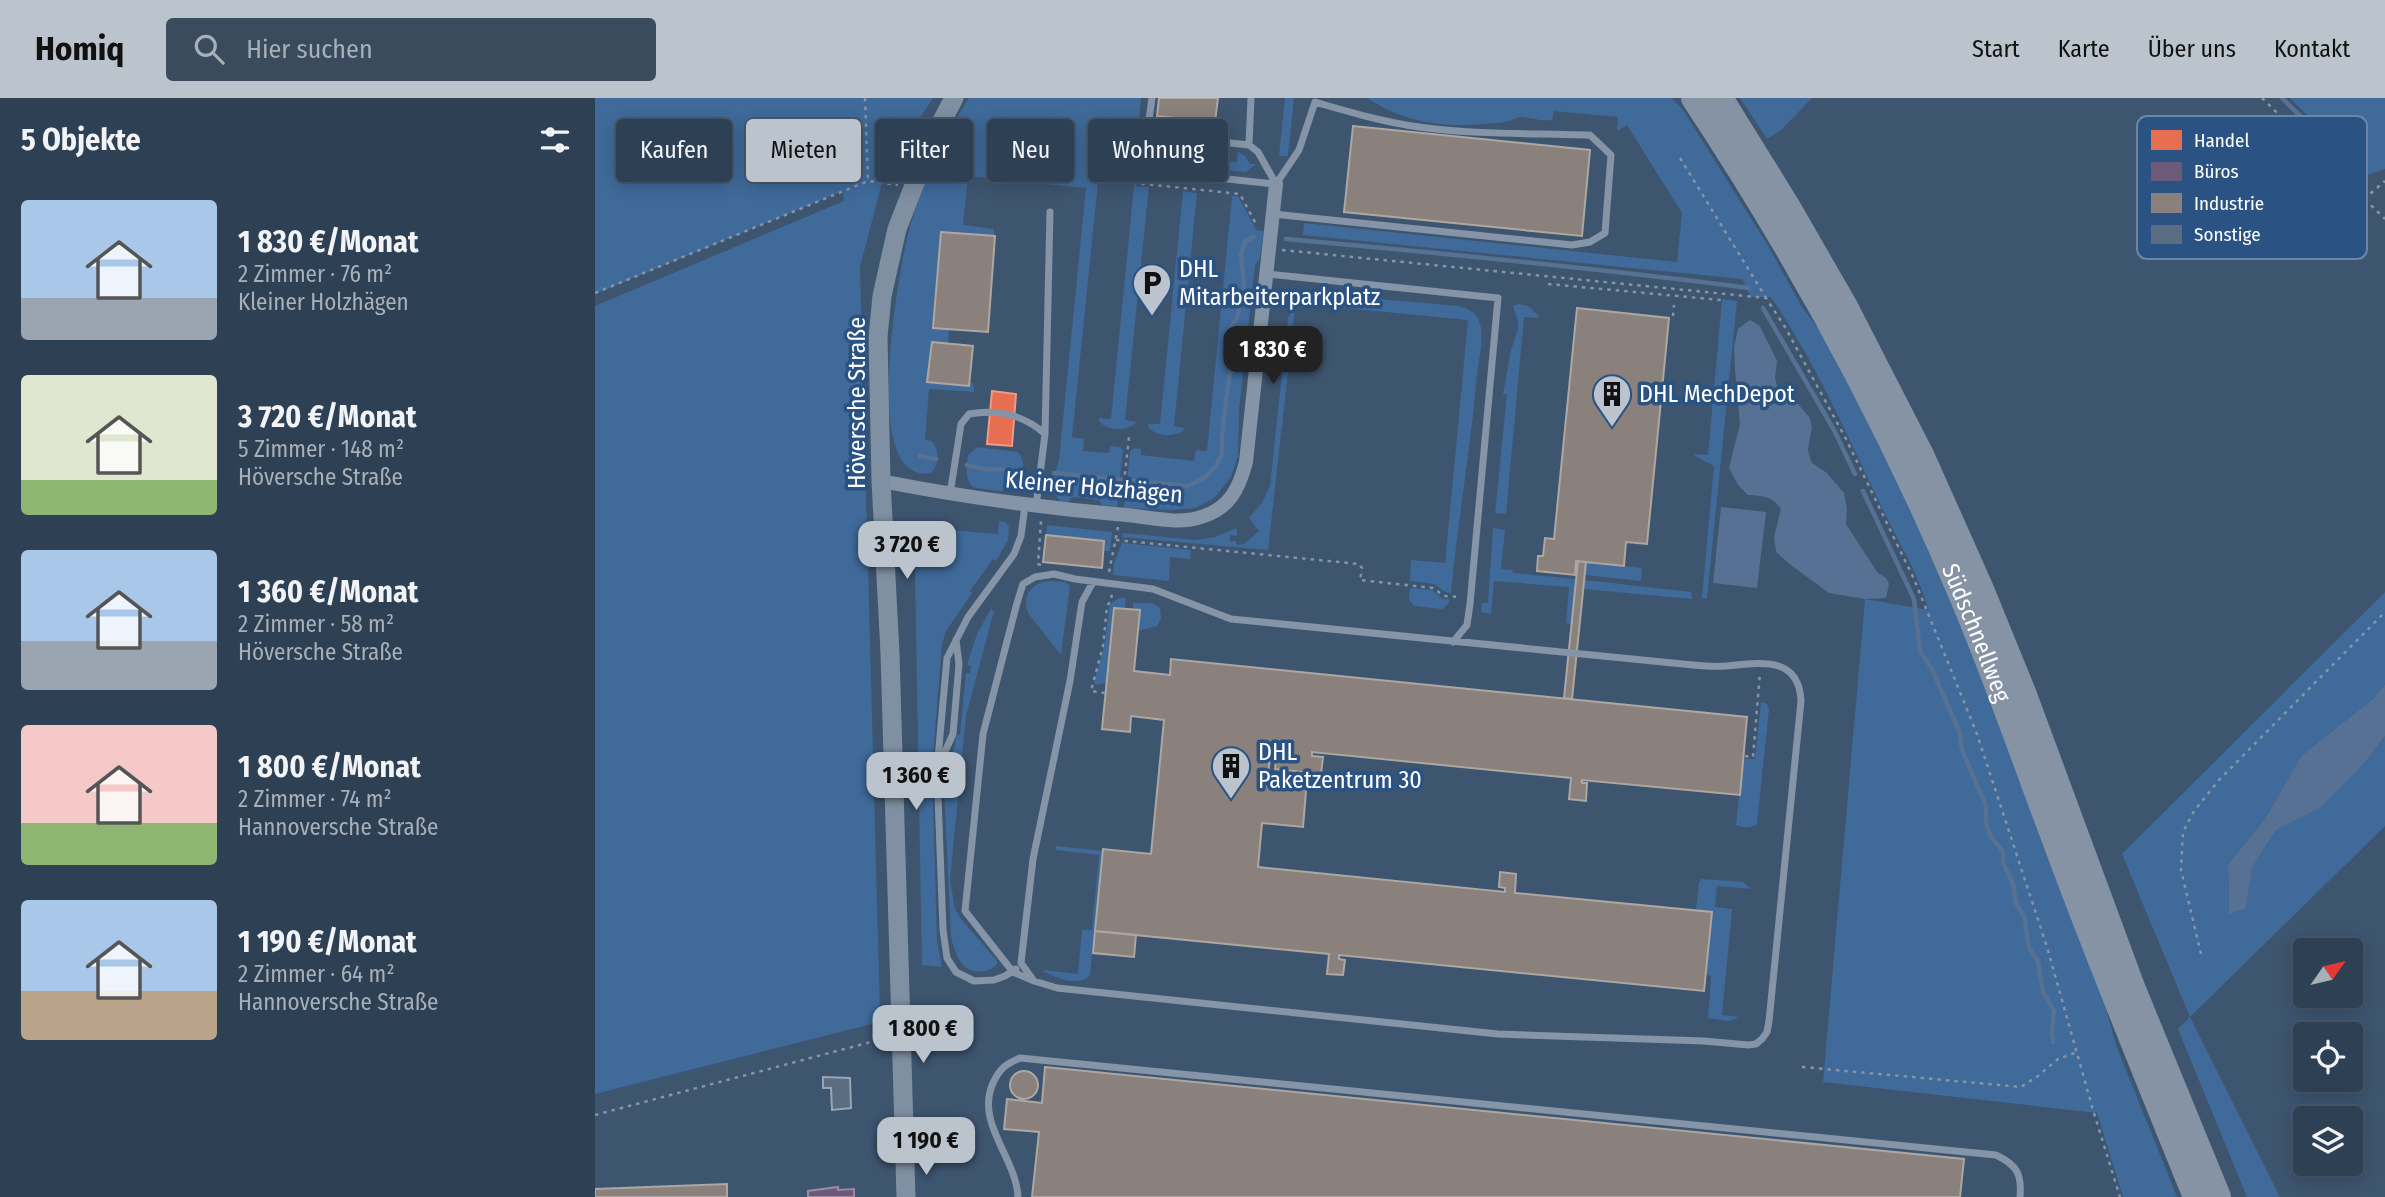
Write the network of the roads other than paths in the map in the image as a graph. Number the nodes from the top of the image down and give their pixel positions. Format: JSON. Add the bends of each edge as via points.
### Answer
{"nodes":[{"id":1,"x":954,"y":98,"type":"edge"},
{"id":2,"x":1152,"y":98,"type":"edge"},
{"id":3,"x":1251,"y":98,"type":"edge"},
{"id":4,"x":1682,"y":98,"type":"edge"},
{"id":5,"x":1694,"y":98,"type":"edge"},
{"id":6,"x":1721,"y":109,"type":"edge"},
{"id":7,"x":1249,"y":145,"type":"junction"},
{"id":8,"x":1228,"y":178,"type":"edge"},
{"id":9,"x":1276,"y":184,"type":"junction"},
{"id":10,"x":1050,"y":212,"type":"dead end"},
{"id":11,"x":1273,"y":221,"type":"junction"},
{"id":12,"x":1267,"y":274,"type":"junction"},
{"id":13,"x":1045,"y":434,"type":"junction"},
{"id":14,"x":881,"y":481,"type":"junction"},
{"id":15,"x":950,"y":494,"type":"junction"},
{"id":16,"x":1030,"y":505,"type":"junction"},
{"id":17,"x":1093,"y":582,"type":"junction"},
{"id":18,"x":956,"y":639,"type":"junction"},
{"id":19,"x":1453,"y":642,"type":"junction"},
{"id":20,"x":937,"y":769,"type":"junction"},
{"id":21,"x":1021,"y":963,"type":"junction"},
{"id":22,"x":1013,"y":972,"type":"junction"},
{"id":23,"x":1034,"y":981,"type":"junction"},
{"id":24,"x":906,"y":1197,"type":"edge"},
{"id":25,"x":1018,"y":1197,"type":"edge"},
{"id":26,"x":2020,"y":1197,"type":"edge"},
{"id":27,"x":2196,"y":1197,"type":"edge"},
{"id":28,"x":2218,"y":1197,"type":"edge"}],
"edges":[{"from":1,"to":14,"type":"street","name":"Höversche Straße","via":[[911,188],[882,296],[878,350]]},
{"from":2,"to":7,"type":"lane","via":[[1147,134]]},
{"from":3,"to":7,"type":"lane"},
{"from":4,"to":6,"type":"highway"},
{"from":5,"to":6,"type":"highway","name":"Südschnellweg"},
{"from":6,"to":27,"type":"highway","name":"Südschnellweg","via":[[1771,218],[1904,467],[1955,581]]},
{"from":6,"to":28,"type":"highway","name":"Südschnellweg","via":[[1844,305],[1922,457],[2024,695],[2132,987]]},
{"from":7,"to":9,"type":"lane"},
{"from":8,"to":9,"type":"lane"},
{"from":9,"to":11,"type":"street","name":"Kleiner Holzhägen"},
{"from":9,"to":11,"type":"lane","via":[[1299,150],[1315,102],[1419,127],[1590,135],[1611,155],[1605,233],[1590,242],[1572,245]]},
{"from":10,"to":13,"type":"lane"},
{"from":11,"to":12,"type":"street","name":"Kleiner Holzhägen"},
{"from":12,"to":16,"type":"street","name":"Kleiner Holzhägen","via":[[1246,463],[1230,500],[1199,518],[1179,520]]},
{"from":12,"to":19,"type":"lane","via":[[1497,298],[1471,599],[1467,625]]},
{"from":13,"to":15,"type":"lane","via":[[1015,416],[986,411],[969,414],[961,424]]},
{"from":13,"to":16,"type":"lane"},
{"from":14,"to":15,"type":"street","name":"Kleiner Holzhägen"},
{"from":14,"to":24,"type":"street","name":"Höversche Straße"},
{"from":15,"to":16,"type":"street","name":"Kleiner Holzhägen"},
{"from":16,"to":18,"type":"lane","via":[[1014,554]]},
{"from":17,"to":19,"type":"lane","via":[[1153,589],[1231,620]]},
{"from":17,"to":21,"type":"lane","via":[[1082,602],[1033,859]]},
{"from":17,"to":22,"type":"lane","via":[[1054,575],[1023,584],[983,734],[965,911]]},
{"from":18,"to":20,"type":"lane","via":[[947,658]]},
{"from":18,"to":20,"type":"lane","via":[[959,664],[953,734]]},
{"from":19,"to":23,"type":"lane","via":[[1693,665],[1777,665],[1796,678],[1801,701],[1769,1021],[1767,1032],[1756,1044],[1498,1034],[1057,988]]},
{"from":20,"to":22,"type":"lane","via":[[947,958],[956,972],[974,981]]},
{"from":21,"to":22,"type":"lane"},
{"from":21,"to":23,"type":"lane"},
{"from":22,"to":23,"type":"lane"},
{"from":25,"to":26,"type":"lane","via":[[1011,1164],[987,1109],[999,1070],[1006,1063],[1028,1058],[1996,1155],[2012,1163],[2021,1183]]}]}
